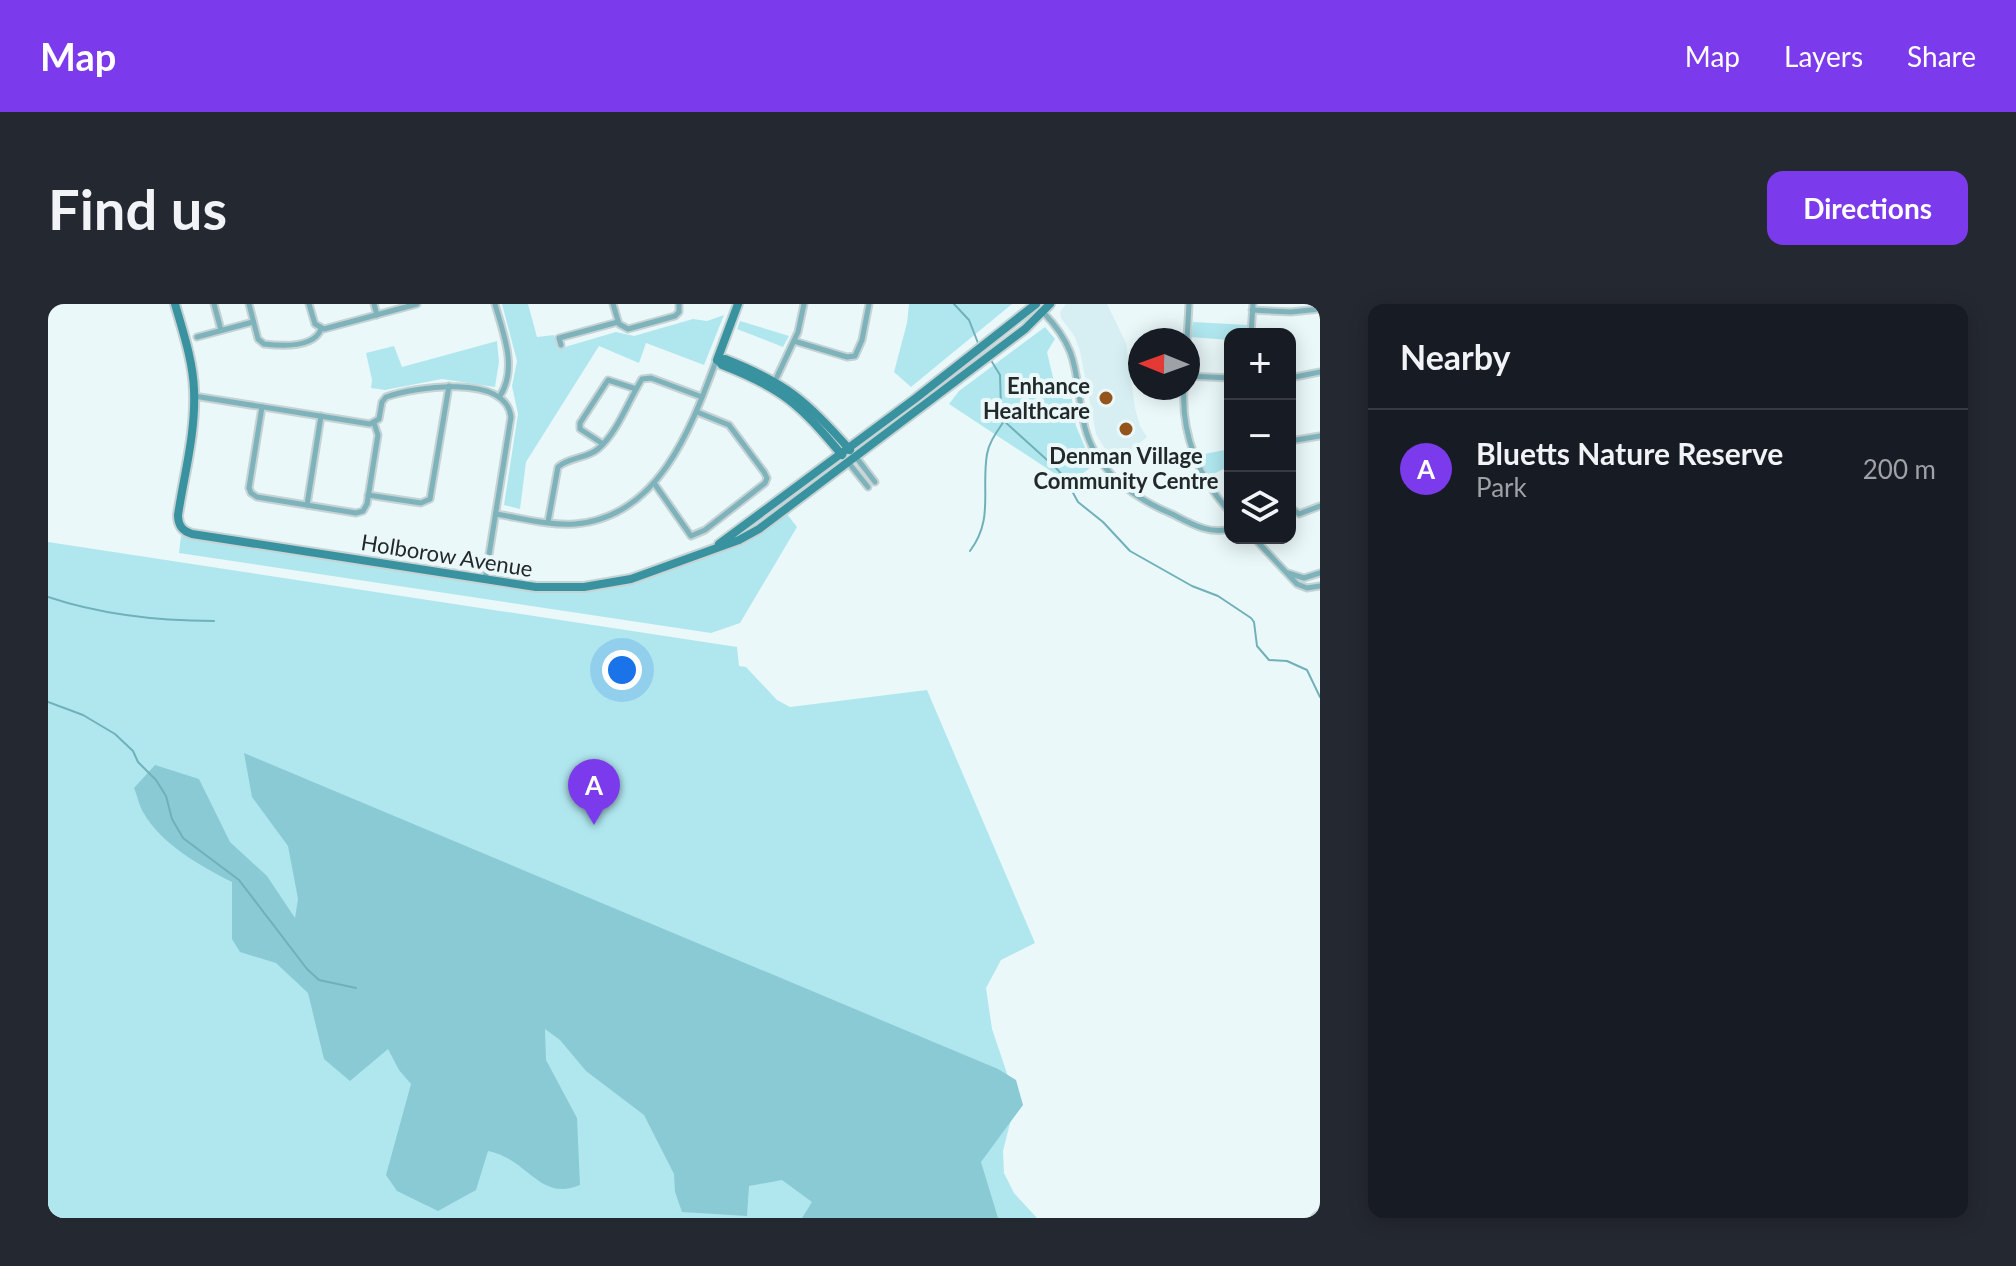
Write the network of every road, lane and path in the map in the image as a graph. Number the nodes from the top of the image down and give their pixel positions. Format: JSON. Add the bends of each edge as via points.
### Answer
{"nodes":[{"id":1,"x":175,"y":304,"type":"edge"},
{"id":2,"x":214,"y":304,"type":"edge"},
{"id":3,"x":249,"y":304,"type":"edge"},
{"id":4,"x":309,"y":304,"type":"edge"},
{"id":5,"x":374,"y":304,"type":"edge"},
{"id":6,"x":417,"y":304,"type":"edge"},
{"id":7,"x":495,"y":304,"type":"edge"},
{"id":8,"x":613,"y":304,"type":"edge"},
{"id":9,"x":679,"y":304,"type":"edge"},
{"id":10,"x":738,"y":304,"type":"edge"},
{"id":11,"x":804,"y":304,"type":"edge"},
{"id":12,"x":869,"y":304,"type":"edge"},
{"id":13,"x":1036,"y":304,"type":"edge"},
{"id":14,"x":1050,"y":304,"type":"edge"},
{"id":15,"x":1189,"y":304,"type":"edge"},
{"id":16,"x":1253,"y":307,"type":"edge"},
{"id":17,"x":1320,"y":309,"type":"edge"},
{"id":18,"x":1043,"y":312,"type":"junction"},
{"id":19,"x":377,"y":315,"type":"junction"},
{"id":20,"x":253,"y":322,"type":"junction"},
{"id":21,"x":618,"y":322,"type":"junction"},
{"id":22,"x":1188,"y":328,"type":"edge"},
{"id":23,"x":1251,"y":328,"type":"edge"},
{"id":24,"x":321,"y":329,"type":"junction"},
{"id":25,"x":221,"y":330,"type":"junction"},
{"id":26,"x":197,"y":337,"type":"dead end"},
{"id":27,"x":794,"y":341,"type":"junction"},
{"id":28,"x":561,"y":345,"type":"dead end"},
{"id":29,"x":717,"y":360,"type":"joint"},
{"id":30,"x":1320,"y":372,"type":"edge"},
{"id":31,"x":1200,"y":377,"type":"edge"},
{"id":32,"x":1296,"y":377,"type":"edge"},
{"id":33,"x":1224,"y":378,"type":"edge"},
{"id":34,"x":775,"y":381,"type":"junction"},
{"id":35,"x":449,"y":386,"type":"junction"},
{"id":36,"x":637,"y":389,"type":"junction"},
{"id":37,"x":194,"y":396,"type":"junction"},
{"id":38,"x":500,"y":396,"type":"junction"},
{"id":39,"x":702,"y":397,"type":"junction"},
{"id":40,"x":1184,"y":400,"type":"edge"},
{"id":41,"x":262,"y":407,"type":"junction"},
{"id":42,"x":697,"y":412,"type":"junction"},
{"id":43,"x":321,"y":416,"type":"junction"},
{"id":44,"x":374,"y":423,"type":"junction"},
{"id":45,"x":1320,"y":436,"type":"edge"},
{"id":46,"x":1296,"y":440,"type":"edge"},
{"id":47,"x":603,"y":444,"type":"junction"},
{"id":48,"x":844,"y":450,"type":"junction"},
{"id":49,"x":852,"y":459,"type":"junction"},
{"id":50,"x":875,"y":482,"type":"dead end"},
{"id":51,"x":654,"y":483,"type":"junction"},
{"id":52,"x":868,"y":487,"type":"dead end"},
{"id":53,"x":368,"y":495,"type":"junction"},
{"id":54,"x":307,"y":505,"type":"junction"},
{"id":55,"x":1224,"y":505,"type":"edge"},
{"id":56,"x":1320,"y":506,"type":"edge"},
{"id":57,"x":1296,"y":512,"type":"edge"},
{"id":58,"x":496,"y":514,"type":"junction"},
{"id":59,"x":548,"y":522,"type":"junction"},
{"id":60,"x":1224,"y":532,"type":"edge"},
{"id":61,"x":1260,"y":544,"type":"edge"},
{"id":62,"x":715,"y":547,"type":"junction"},
{"id":63,"x":1287,"y":573,"type":"junction"},
{"id":64,"x":1320,"y":573,"type":"edge"},
{"id":65,"x":1309,"y":578,"type":"junction"},
{"id":66,"x":485,"y":580,"type":"junction"},
{"id":67,"x":1320,"y":586,"type":"edge"},
{"id":68,"x":1311,"y":588,"type":"junction"}],
"edges":[{"from":1,"to":37,"type":"main road"},
{"from":2,"to":25,"type":"street"},
{"from":3,"to":20,"type":"street"},
{"from":4,"to":24,"type":"street"},
{"from":5,"to":19,"type":"street"},
{"from":6,"to":19,"type":"street"},
{"from":7,"to":38,"type":"street","via":[[509,358]]},
{"from":8,"to":21,"type":"street"},
{"from":9,"to":21,"type":"street","via":[[673,317],[628,329]]},
{"from":10,"to":29,"type":"main road"},
{"from":11,"to":27,"type":"street"},
{"from":12,"to":27,"type":"street","via":[[855,356]]},
{"from":13,"to":18,"type":"main road"},
{"from":13,"to":48,"type":"main road","name":"Holborow Avenue"},
{"from":14,"to":18,"type":"main road","name":"Holborow Avenue"},
{"from":15,"to":22,"type":"street"},
{"from":16,"to":17,"type":"street"},
{"from":16,"to":23,"type":"street"},
{"from":18,"to":49,"type":"main road","name":"Holborow Avenue"},
{"from":18,"to":60,"type":"street","via":[[1071,350],[1087,435],[1111,476],[1153,506],[1205,529]]},
{"from":19,"to":24,"type":"street"},
{"from":20,"to":24,"type":"street","via":[[259,340],[267,345],[313,339]]},
{"from":20,"to":25,"type":"street"},
{"from":21,"to":28,"type":"street","via":[[559,338]]},
{"from":25,"to":26,"type":"street"},
{"from":27,"to":34,"type":"street"},
{"from":29,"to":39,"type":"street"},
{"from":30,"to":32,"type":"street"},
{"from":31,"to":33,"type":"street"},
{"from":34,"to":48,"type":"main road","via":[[806,403]]},
{"from":34,"to":48,"type":"main road","via":[[718,360],[795,403]]},
{"from":35,"to":38,"type":"street"},
{"from":35,"to":44,"type":"street","via":[[387,397]]},
{"from":35,"to":53,"type":"street","via":[[430,499],[421,503]]},
{"from":36,"to":39,"type":"street","via":[[650,377]]},
{"from":36,"to":47,"type":"street"},
{"from":36,"to":47,"type":"street","via":[[608,380],[580,423],[581,430]]},
{"from":37,"to":41,"type":"street"},
{"from":37,"to":66,"type":"main road","name":"Holborow Avenue","via":[[181,528],[192,534]]},
{"from":38,"to":58,"type":"street","via":[[511,417]]},
{"from":39,"to":42,"type":"street"},
{"from":40,"to":55,"type":"street","via":[[1193,453]]},
{"from":41,"to":43,"type":"street"},
{"from":41,"to":54,"type":"street","via":[[250,492]]},
{"from":42,"to":51,"type":"street"},
{"from":42,"to":51,"type":"street","via":[[729,425],[764,472],[765,483],[691,536]]},
{"from":43,"to":44,"type":"street"},
{"from":43,"to":54,"type":"street"},
{"from":44,"to":53,"type":"street","via":[[378,433]]},
{"from":45,"to":46,"type":"street"},
{"from":47,"to":59,"type":"street","via":[[558,466]]},
{"from":48,"to":49,"type":"main road"},
{"from":48,"to":62,"type":"main road","name":"Holborow Avenue"},
{"from":49,"to":50,"type":"street"},
{"from":49,"to":52,"type":"street"},
{"from":49,"to":62,"type":"main road","name":"Holborow Avenue","via":[[753,533]]},
{"from":51,"to":59,"type":"street","via":[[635,502],[609,516],[579,524]]},
{"from":53,"to":54,"type":"street","via":[[359,512]]},
{"from":56,"to":57,"type":"street"},
{"from":58,"to":59,"type":"street"},
{"from":58,"to":66,"type":"street"},
{"from":61,"to":63,"type":"street"},
{"from":62,"to":66,"type":"main road","name":"Holborow Avenue","via":[[643,575],[596,585],[548,588]]},
{"from":63,"to":65,"type":"street"},
{"from":63,"to":68,"type":"street","via":[[1298,585]]},
{"from":64,"to":65,"type":"street"},
{"from":65,"to":68,"type":"street","via":[[1306,585]]},
{"from":67,"to":68,"type":"street"}]}
